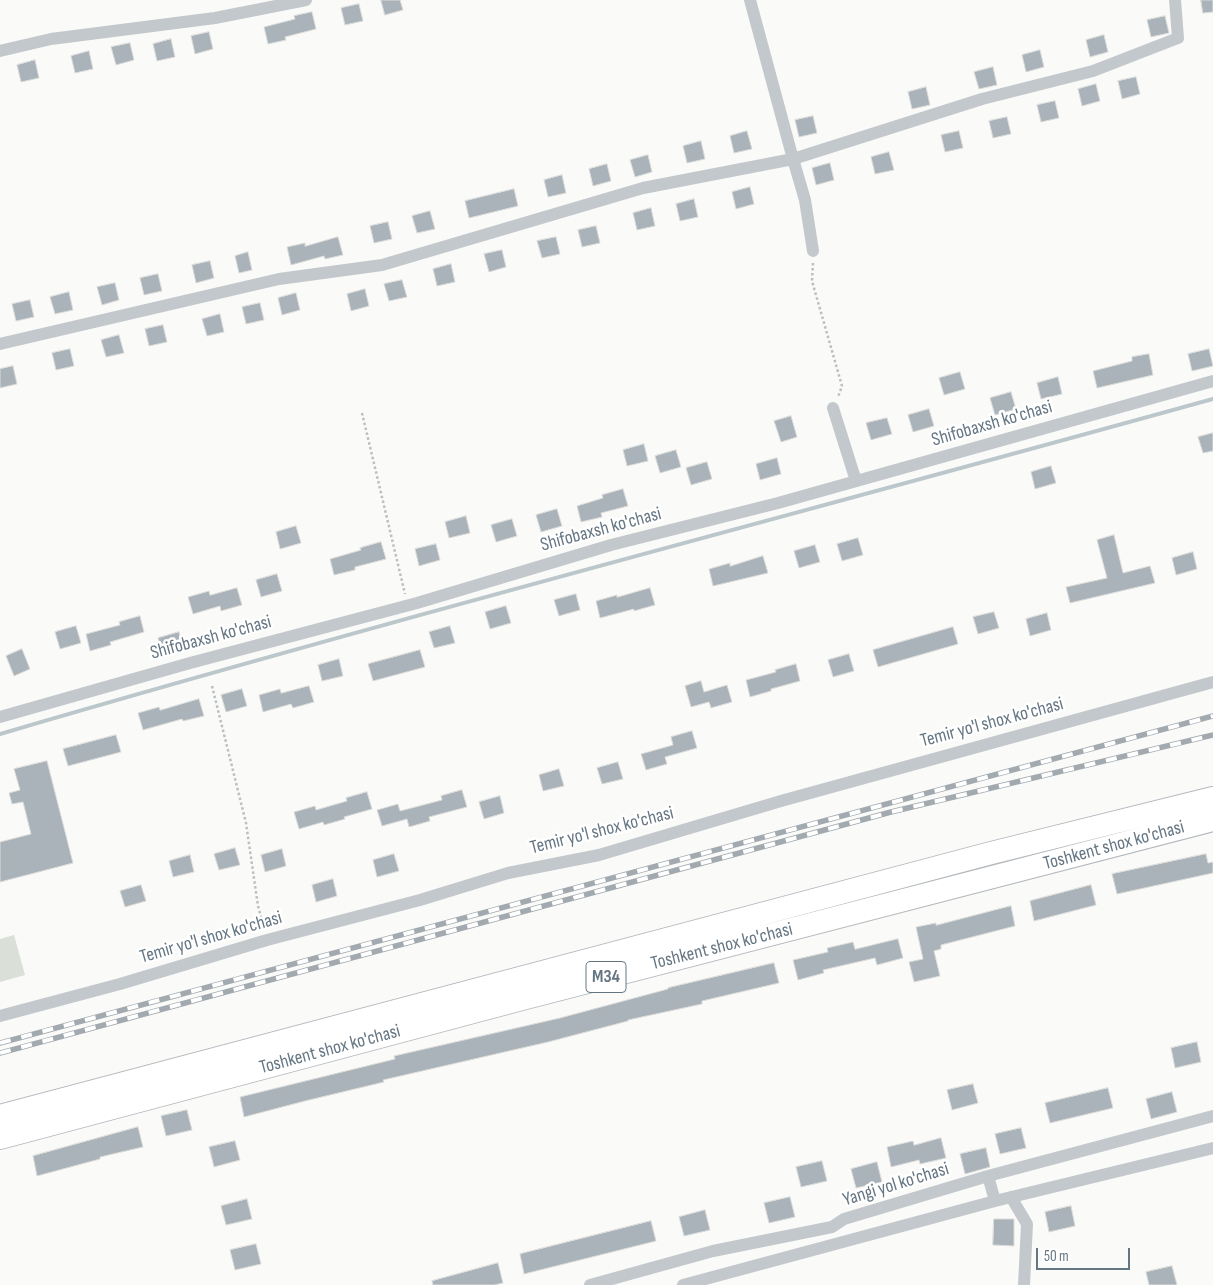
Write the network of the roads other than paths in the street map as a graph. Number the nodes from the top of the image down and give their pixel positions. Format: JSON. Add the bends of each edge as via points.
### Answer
{"nodes":[{"id":1,"x":306,"y":0,"type":"edge"},
{"id":2,"x":750,"y":0,"type":"edge"},
{"id":3,"x":1175,"y":0,"type":"edge"},
{"id":4,"x":0,"y":51,"type":"edge"},
{"id":5,"x":793,"y":158,"type":"junction"},
{"id":6,"x":813,"y":251,"type":"road end"},
{"id":7,"x":0,"y":344,"type":"edge"},
{"id":8,"x":1213,"y":381,"type":"edge"},
{"id":9,"x":833,"y":408,"type":"road end"},
{"id":10,"x":856,"y":481,"type":"junction"},
{"id":11,"x":1213,"y":682,"type":"edge"},
{"id":12,"x":0,"y":717,"type":"edge"},
{"id":13,"x":1213,"y":798,"type":"edge"},
{"id":14,"x":1213,"y":820,"type":"edge"},
{"id":15,"x":0,"y":1016,"type":"edge"},
{"id":16,"x":0,"y":1116,"type":"edge"},
{"id":17,"x":1213,"y":1116,"type":"edge"},
{"id":18,"x":0,"y":1138,"type":"edge"},
{"id":19,"x":1213,"y":1148,"type":"edge"},
{"id":20,"x":988,"y":1176,"type":"junction"},
{"id":21,"x":1012,"y":1197,"type":"junction"},
{"id":22,"x":995,"y":1201,"type":"junction"},
{"id":23,"x":590,"y":1285,"type":"edge"},
{"id":24,"x":683,"y":1285,"type":"edge"},
{"id":25,"x":1024,"y":1285,"type":"edge"}],
"edges":[{"from":1,"to":4,"type":"street","via":[[215,18],[51,39]]},
{"from":2,"to":5,"type":"street"},
{"from":3,"to":5,"type":"street","via":[[1178,38],[1093,71],[982,99]]},
{"from":5,"to":6,"type":"street","via":[[805,200]]},
{"from":5,"to":7,"type":"street","via":[[643,188],[382,265],[279,279]]},
{"from":8,"to":10,"type":"street","name":"Shifobaxsh ko'chasi"},
{"from":9,"to":10,"type":"street"},
{"from":10,"to":12,"type":"street","name":"Shifobaxsh ko'chasi","via":[[611,545],[408,606]]},
{"from":11,"to":15,"type":"street","name":"Temir yo'l shox ko'chasi","via":[[791,798],[599,855],[508,873]]},
{"from":13,"to":16,"type":"highway","name":"Toshkent shox ko'chasi","number":"M34"},
{"from":14,"to":18,"type":"highway","name":"Toshkent shox ko'chasi","number":"M34"},
{"from":17,"to":20,"type":"street","name":"Yangi yol ko'chasi"},
{"from":19,"to":21,"type":"street"},
{"from":20,"to":22,"type":"street"},
{"from":20,"to":23,"type":"street","name":"Yangi yol ko'chasi","via":[[844,1219],[832,1227],[713,1251]]},
{"from":21,"to":22,"type":"street"},
{"from":21,"to":25,"type":"street","via":[[1027,1224]]},
{"from":22,"to":24,"type":"street"}]}
